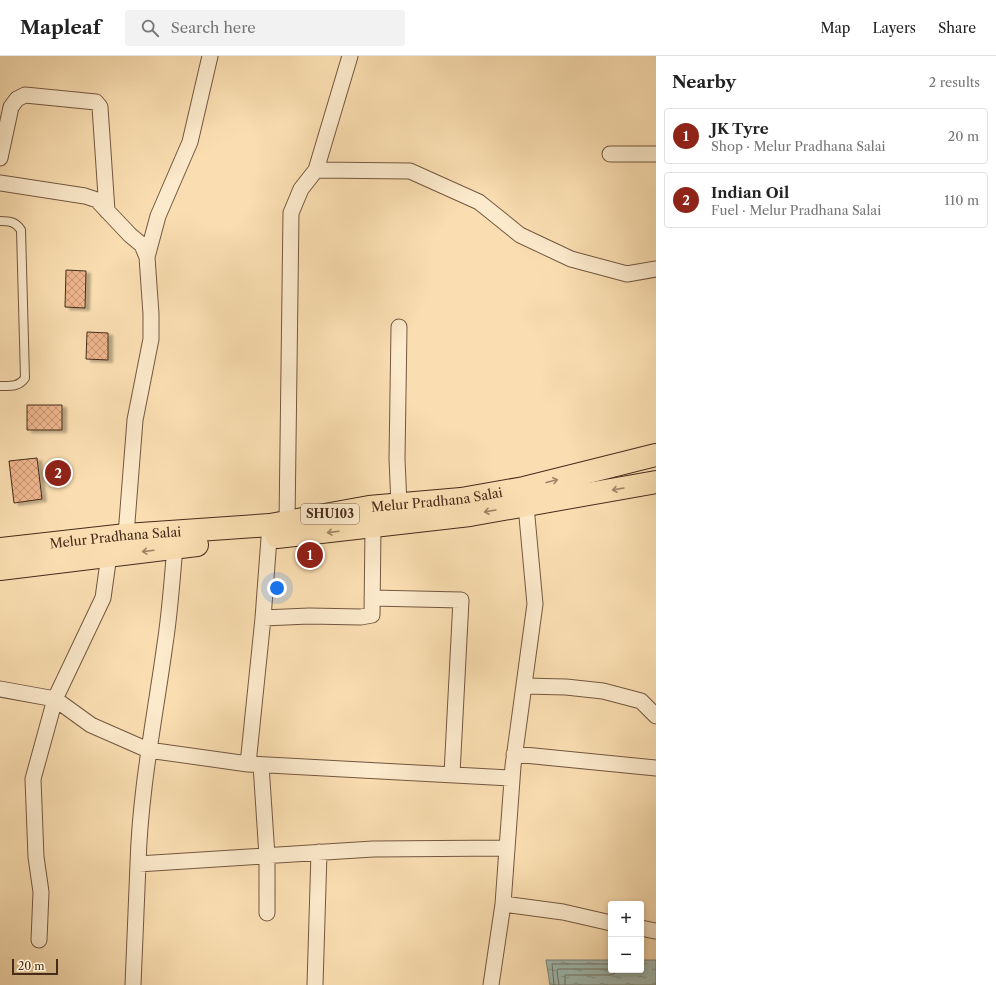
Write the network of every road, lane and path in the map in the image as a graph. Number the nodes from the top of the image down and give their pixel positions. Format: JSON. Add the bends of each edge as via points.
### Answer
{"nodes":[{"id":1,"x":210,"y":56,"type":"edge"},
{"id":2,"x":350,"y":56,"type":"edge"},
{"id":3,"x":610,"y":154,"type":"dead end"},
{"id":4,"x":656,"y":154,"type":"edge"},
{"id":5,"x":0,"y":158,"type":"edge"},
{"id":6,"x":316,"y":170,"type":"junction"},
{"id":7,"x":0,"y":183,"type":"edge"},
{"id":8,"x":107,"y":211,"type":"junction"},
{"id":9,"x":0,"y":221,"type":"edge"},
{"id":10,"x":147,"y":257,"type":"junction"},
{"id":11,"x":656,"y":268,"type":"edge"},
{"id":12,"x":399,"y":327,"type":"dead end"},
{"id":13,"x":0,"y":386,"type":"edge"},
{"id":14,"x":656,"y":455,"type":"edge"},
{"id":15,"x":656,"y":482,"type":"edge"},
{"id":16,"x":526,"y":497,"type":"junction"},
{"id":17,"x":399,"y":505,"type":"junction"},
{"id":18,"x":287,"y":523,"type":"junction"},
{"id":19,"x":373,"y":527,"type":"junction"},
{"id":20,"x":126,"y":535,"type":"junction"},
{"id":21,"x":269,"y":538,"type":"junction"},
{"id":22,"x":175,"y":548,"type":"junction"},
{"id":23,"x":0,"y":549,"type":"edge"},
{"id":24,"x":109,"y":555,"type":"junction"},
{"id":25,"x":0,"y":568,"type":"edge"},
{"id":26,"x":372,"y":598,"type":"junction"},
{"id":27,"x":264,"y":618,"type":"junction"},
{"id":28,"x":524,"y":686,"type":"junction"},
{"id":29,"x":0,"y":689,"type":"edge"},
{"id":30,"x":54,"y":699,"type":"junction"},
{"id":31,"x":656,"y":716,"type":"edge"},
{"id":32,"x":148,"y":750,"type":"junction"},
{"id":33,"x":514,"y":754,"type":"junction"},
{"id":34,"x":255,"y":764,"type":"junction"},
{"id":35,"x":656,"y":768,"type":"edge"},
{"id":36,"x":452,"y":774,"type":"junction"},
{"id":37,"x":512,"y":778,"type":"junction"},
{"id":38,"x":507,"y":848,"type":"junction"},
{"id":39,"x":319,"y":852,"type":"junction"},
{"id":40,"x":267,"y":856,"type":"junction"},
{"id":41,"x":138,"y":864,"type":"junction"},
{"id":42,"x":503,"y":904,"type":"junction"},
{"id":43,"x":267,"y":913,"type":"dead end"},
{"id":44,"x":608,"y":922,"type":"edge"},
{"id":45,"x":40,"y":940,"type":"dead end"},
{"id":46,"x":133,"y":985,"type":"edge"},
{"id":47,"x":315,"y":985,"type":"edge"},
{"id":48,"x":491,"y":985,"type":"edge"}],
"edges":[{"from":1,"to":10,"type":"street","via":[[190,142],[158,216]]},
{"from":2,"to":6,"type":"street"},
{"from":3,"to":4,"type":"street"},
{"from":5,"to":8,"type":"street","via":[[12,107],[17,99],[25,95],[96,102],[100,107]]},
{"from":6,"to":11,"type":"street","via":[[410,171],[478,202],[520,234],[571,259],[627,274]]},
{"from":6,"to":18,"type":"street","via":[[301,189],[291,213]]},
{"from":7,"to":8,"type":"street","via":[[85,196],[96,200]]},
{"from":8,"to":10,"type":"street","via":[[142,244]]},
{"from":9,"to":13,"type":"lane","via":[[9,221],[18,225],[21,230],[25,378],[16,386]]},
{"from":10,"to":20,"type":"street","via":[[151,339],[135,420]]},
{"from":12,"to":17,"type":"street"},
{"from":16,"to":14,"type":"main road","name":"Melur Pradhana Salai","number":"SHU103","one_way":true},
{"from":15,"to":16,"type":"main road","name":"Melur Pradhana Salai","number":"SHU103","one_way":true},
{"from":16,"to":17,"type":"main road","name":"Melur Pradhana Salai","number":"SHU103","via":[[461,499]]},
{"from":16,"to":19,"type":"main road","name":"Melur Pradhana Salai","number":"SHU103","one_way":true,"via":[[470,515]]},
{"from":16,"to":28,"type":"street","via":[[534,604]]},
{"from":17,"to":18,"type":"main road","name":"Melur Pradhana Salai","number":"SHU103","via":[[369,507]]},
{"from":18,"to":20,"type":"main road","name":"Melur Pradhana Salai","number":"SHU103"},
{"from":19,"to":21,"type":"main road","name":"Melur Pradhana Salai","number":"SHU103","one_way":true},
{"from":19,"to":26,"type":"street"},
{"from":20,"to":23,"type":"main road","name":"Melur Pradhana Salai","number":"SHU103"},
{"from":21,"to":22,"type":"main road","name":"Melur Pradhana Salai","number":"SHU103"},
{"from":21,"to":27,"type":"street"},
{"from":22,"to":24,"type":"main road","name":"Melur Pradhana Salai","number":"SHU103","one_way":true},
{"from":22,"to":32,"type":"street","via":[[166,643]]},
{"from":24,"to":25,"type":"main road","name":"Melur Pradhana Salai","number":"SHU103"},
{"from":24,"to":30,"type":"street","via":[[103,598]]},
{"from":26,"to":27,"type":"street","via":[[372,616]]},
{"from":26,"to":36,"type":"street","via":[[461,600]]},
{"from":27,"to":34,"type":"street"},
{"from":28,"to":31,"type":"street","via":[[603,691],[641,701]]},
{"from":28,"to":33,"type":"street"},
{"from":29,"to":30,"type":"street"},
{"from":30,"to":32,"type":"street","via":[[91,725]]},
{"from":30,"to":45,"type":"street","via":[[33,779],[36,857],[41,892]]},
{"from":32,"to":34,"type":"street"},
{"from":32,"to":41,"type":"street","via":[[139,826]]},
{"from":33,"to":35,"type":"street"},
{"from":33,"to":37,"type":"street"},
{"from":34,"to":36,"type":"street"},
{"from":34,"to":40,"type":"street"},
{"from":36,"to":37,"type":"street"},
{"from":37,"to":38,"type":"street"},
{"from":38,"to":39,"type":"street"},
{"from":38,"to":42,"type":"street"},
{"from":39,"to":40,"type":"street"},
{"from":39,"to":47,"type":"street"},
{"from":40,"to":41,"type":"street"},
{"from":40,"to":43,"type":"street"},
{"from":41,"to":46,"type":"street"},
{"from":42,"to":44,"type":"street","via":[[563,912]]},
{"from":42,"to":48,"type":"street"}]}
